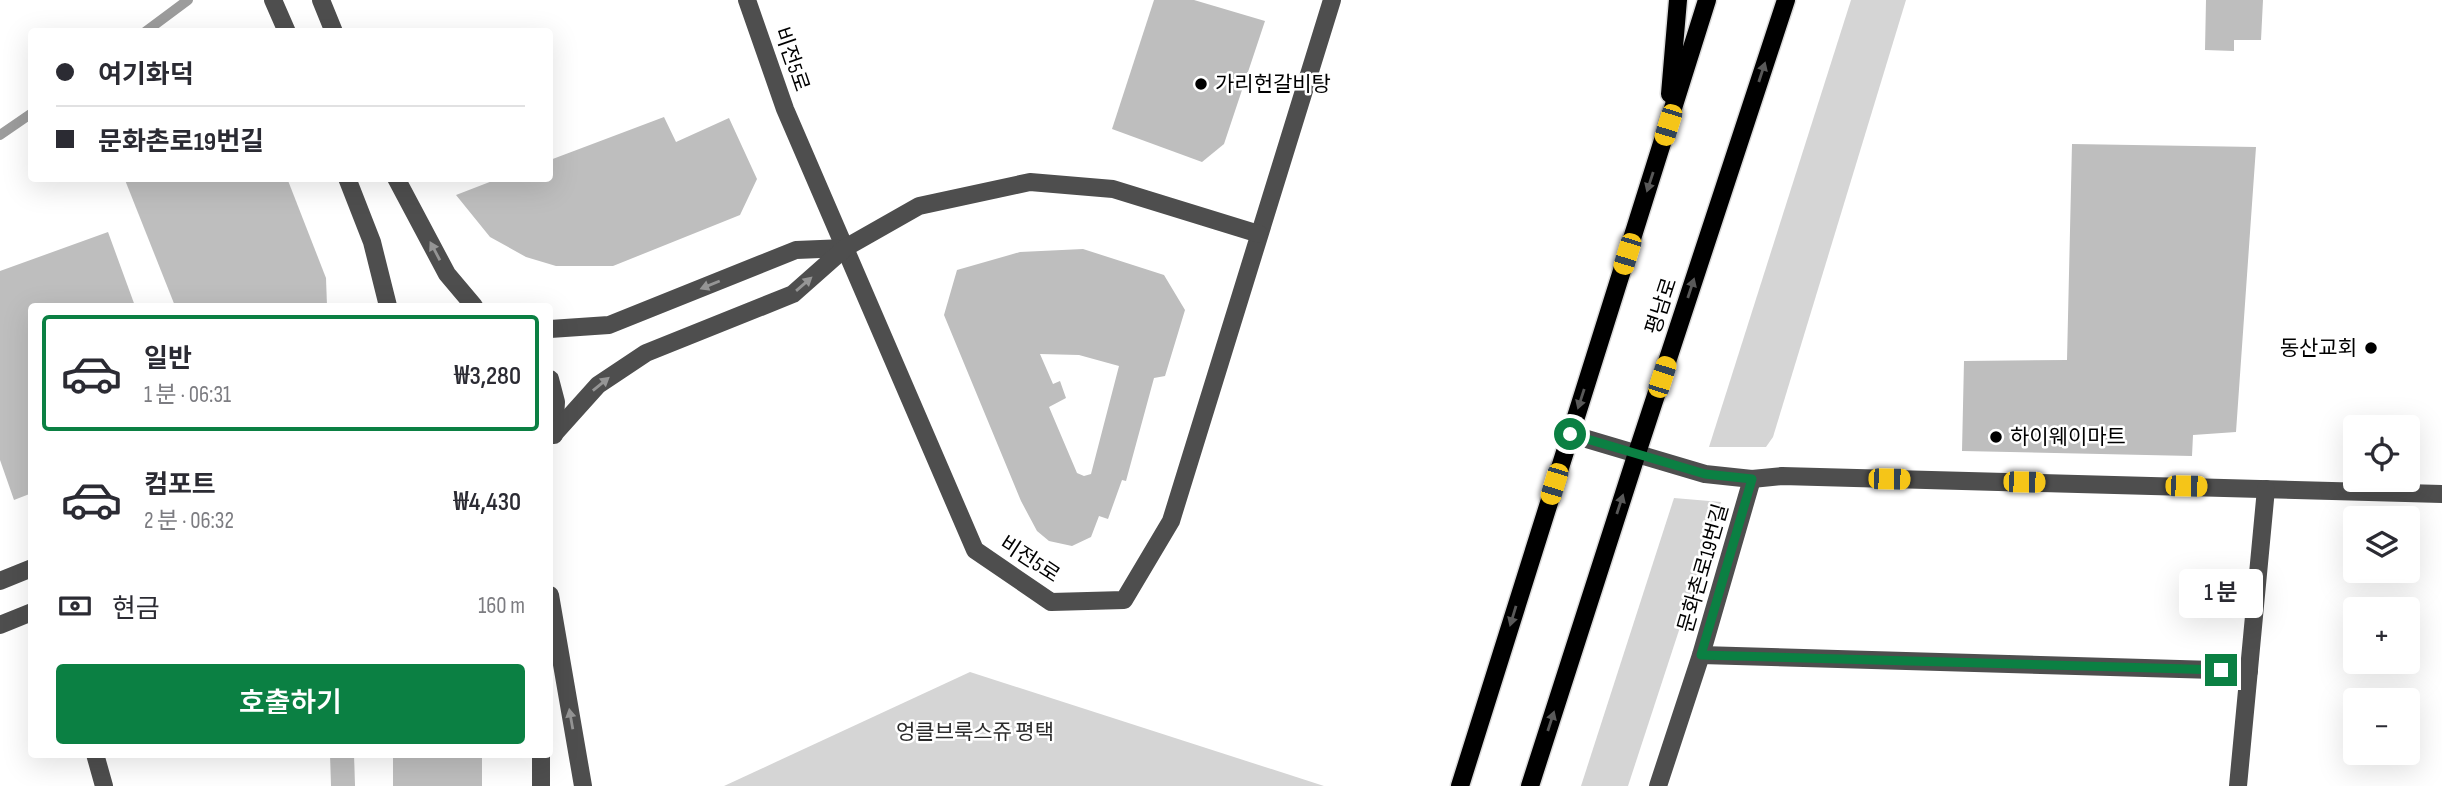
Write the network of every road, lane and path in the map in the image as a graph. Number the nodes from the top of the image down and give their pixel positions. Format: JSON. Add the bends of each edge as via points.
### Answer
{"nodes":[{"id":1,"x":273,"y":0,"type":"edge"},
{"id":2,"x":321,"y":0,"type":"edge"},
{"id":3,"x":747,"y":0,"type":"edge"},
{"id":4,"x":1332,"y":0,"type":"edge"},
{"id":5,"x":1678,"y":0,"type":"edge"},
{"id":6,"x":1707,"y":0,"type":"edge"},
{"id":7,"x":1786,"y":0,"type":"edge"},
{"id":8,"x":285,"y":28,"type":"edge"},
{"id":9,"x":332,"y":28,"type":"edge"},
{"id":10,"x":1668,"y":125,"type":"junction"},
{"id":11,"x":349,"y":182,"type":"edge"},
{"id":12,"x":398,"y":182,"type":"edge"},
{"id":13,"x":1259,"y":234,"type":"junction"},
{"id":14,"x":845,"y":248,"type":"junction"},
{"id":15,"x":387,"y":303,"type":"edge"},
{"id":16,"x":471,"y":303,"type":"edge"},
{"id":17,"x":553,"y":328,"type":"edge"},
{"id":18,"x":553,"y":390,"type":"edge"},
{"id":19,"x":553,"y":430,"type":"edge"},
{"id":20,"x":1570,"y":434,"type":"junction"},
{"id":21,"x":553,"y":438,"type":"edge"},
{"id":22,"x":1637,"y":453,"type":"junction"},
{"id":23,"x":1752,"y":479,"type":"junction"},
{"id":24,"x":2266,"y":489,"type":"junction"},
{"id":25,"x":2442,"y":494,"type":"edge"},
{"id":26,"x":28,"y":570,"type":"edge"},
{"id":27,"x":0,"y":580,"type":"edge"},
{"id":28,"x":553,"y":612,"type":"edge"},
{"id":29,"x":28,"y":614,"type":"edge"},
{"id":30,"x":0,"y":625,"type":"edge"},
{"id":31,"x":1701,"y":655,"type":"junction"},
{"id":32,"x":2249,"y":671,"type":"junction"},
{"id":33,"x":96,"y":758,"type":"edge"},
{"id":34,"x":541,"y":758,"type":"edge"},
{"id":35,"x":104,"y":786,"type":"edge"},
{"id":36,"x":541,"y":786,"type":"edge"},
{"id":37,"x":583,"y":786,"type":"edge"},
{"id":38,"x":1460,"y":786,"type":"edge"},
{"id":39,"x":1531,"y":786,"type":"edge"},
{"id":40,"x":1658,"y":786,"type":"edge"},
{"id":41,"x":2238,"y":786,"type":"edge"}],
"edges":[{"from":1,"to":8,"type":"street"},
{"from":2,"to":9,"type":"street"},
{"from":3,"to":14,"type":"street","name":"비전5로","via":[[785,109]]},
{"from":4,"to":13,"type":"street","name":"비전5로"},
{"from":5,"to":10,"type":"main road"},
{"from":6,"to":10,"type":"main road"},
{"from":22,"to":7,"type":"main road","name":"평남로","one_way":true},
{"from":10,"to":20,"type":"main road","one_way":true},
{"from":11,"to":15,"type":"street","via":[[372,242]]},
{"from":16,"to":12,"type":"street","one_way":true,"via":[[447,274]]},
{"from":13,"to":14,"type":"street","via":[[1113,189],[1030,182],[919,206]]},
{"from":13,"to":14,"type":"street","name":"비전5로","via":[[1171,521],[1124,600],[1051,602],[975,550]]},
{"from":14,"to":17,"type":"street","one_way":true,"via":[[796,250],[609,325]]},
{"from":21,"to":14,"type":"street","one_way":true,"via":[[598,385],[646,353],[793,294]]},
{"from":18,"to":19,"type":"street"},
{"from":20,"to":22,"type":"street"},
{"from":20,"to":38,"type":"main road","one_way":true},
{"from":22,"to":23,"type":"street","via":[[1705,474]]},
{"from":39,"to":22,"type":"main road","name":"평남로","one_way":true},
{"from":23,"to":24,"type":"street","via":[[1782,476]]},
{"from":23,"to":31,"type":"street","name":"문화촌로19번길"},
{"from":24,"to":25,"type":"street"},
{"from":24,"to":32,"type":"street"},
{"from":26,"to":27,"type":"street"},
{"from":37,"to":28,"type":"street","one_way":true},
{"from":29,"to":30,"type":"street"},
{"from":31,"to":32,"type":"street","name":"문화촌로19번길"},
{"from":31,"to":40,"type":"street"},
{"from":32,"to":41,"type":"street"},
{"from":33,"to":35,"type":"street"},
{"from":34,"to":36,"type":"street"}]}
